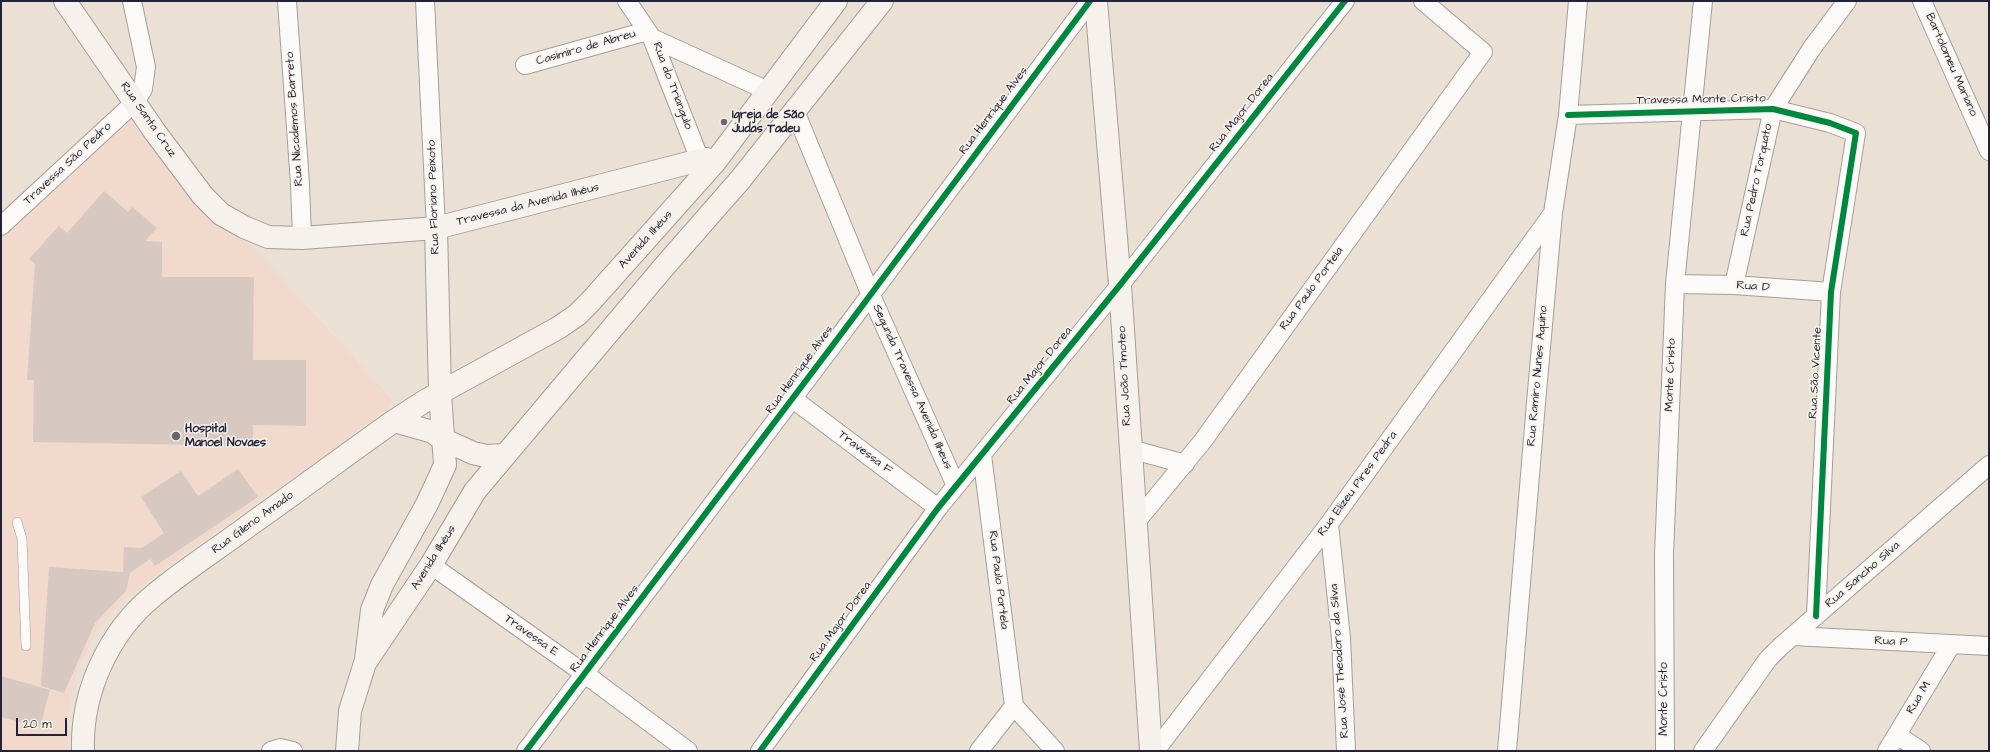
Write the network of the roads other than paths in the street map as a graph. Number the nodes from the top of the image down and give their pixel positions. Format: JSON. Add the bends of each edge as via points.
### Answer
{"nodes":[{"id":1,"x":65,"y":1,"type":"edge"},
{"id":2,"x":132,"y":1,"type":"edge"},
{"id":3,"x":287,"y":1,"type":"edge"},
{"id":4,"x":425,"y":1,"type":"edge"},
{"id":5,"x":836,"y":1,"type":"edge"},
{"id":6,"x":882,"y":1,"type":"edge"},
{"id":7,"x":1090,"y":1,"type":"edge"},
{"id":8,"x":1096,"y":1,"type":"edge"},
{"id":9,"x":1345,"y":1,"type":"edge"},
{"id":10,"x":1423,"y":1,"type":"edge"},
{"id":11,"x":1578,"y":1,"type":"edge"},
{"id":12,"x":1703,"y":1,"type":"edge"},
{"id":13,"x":1847,"y":1,"type":"edge"},
{"id":14,"x":1922,"y":1,"type":"edge"},
{"id":15,"x":634,"y":4,"type":"edge"},
{"id":16,"x":649,"y":34,"type":"junction"},
{"id":17,"x":525,"y":65,"type":"dead end"},
{"id":18,"x":768,"y":91,"type":"junction"},
{"id":19,"x":135,"y":102,"type":"junction"},
{"id":20,"x":1773,"y":109,"type":"junction"},
{"id":21,"x":795,"y":111,"type":"junction"},
{"id":22,"x":1692,"y":111,"type":"junction"},
{"id":23,"x":1568,"y":114,"type":"junction"},
{"id":24,"x":1856,"y":133,"type":"joint"},
{"id":25,"x":1989,"y":151,"type":"edge"},
{"id":26,"x":708,"y":161,"type":"junction"},
{"id":27,"x":1554,"y":212,"type":"junction"},
{"id":28,"x":1,"y":226,"type":"edge"},
{"id":29,"x":244,"y":227,"type":"joint"},
{"id":30,"x":436,"y":228,"type":"junction"},
{"id":31,"x":302,"y":238,"type":"junction"},
{"id":32,"x":1675,"y":284,"type":"junction"},
{"id":33,"x":1120,"y":285,"type":"junction"},
{"id":34,"x":1734,"y":285,"type":"junction"},
{"id":35,"x":1831,"y":292,"type":"junction"},
{"id":36,"x":870,"y":293,"type":"junction"},
{"id":37,"x":440,"y":393,"type":"junction"},
{"id":38,"x":793,"y":399,"type":"junction"},
{"id":39,"x":394,"y":421,"type":"junction"},
{"id":40,"x":442,"y":439,"type":"junction"},
{"id":41,"x":1130,"y":448,"type":"junction"},
{"id":42,"x":504,"y":455,"type":"junction"},
{"id":43,"x":982,"y":455,"type":"junction"},
{"id":44,"x":1185,"y":464,"type":"junction"},
{"id":45,"x":1989,"y":465,"type":"edge"},
{"id":46,"x":956,"y":486,"type":"junction"},
{"id":47,"x":938,"y":508,"type":"junction"},
{"id":48,"x":17,"y":522,"type":"dead end"},
{"id":49,"x":1136,"y":522,"type":"junction"},
{"id":50,"x":1329,"y":524,"type":"junction"},
{"id":51,"x":431,"y":565,"type":"junction"},
{"id":52,"x":1816,"y":616,"type":"junction"},
{"id":53,"x":1793,"y":636,"type":"junction"},
{"id":54,"x":1951,"y":645,"type":"junction"},
{"id":55,"x":26,"y":646,"type":"dead end"},
{"id":56,"x":1989,"y":646,"type":"edge"},
{"id":57,"x":366,"y":663,"type":"junction"},
{"id":58,"x":585,"y":674,"type":"junction"},
{"id":59,"x":1014,"y":706,"type":"junction"},
{"id":60,"x":1897,"y":735,"type":"junction"},
{"id":61,"x":83,"y":751,"type":"edge"},
{"id":62,"x":271,"y":751,"type":"edge"},
{"id":63,"x":293,"y":751,"type":"edge"},
{"id":64,"x":347,"y":751,"type":"edge"},
{"id":65,"x":526,"y":751,"type":"edge"},
{"id":66,"x":688,"y":751,"type":"edge"},
{"id":67,"x":760,"y":751,"type":"edge"},
{"id":68,"x":979,"y":751,"type":"edge"},
{"id":69,"x":1055,"y":751,"type":"edge"},
{"id":70,"x":1151,"y":751,"type":"edge"},
{"id":71,"x":1155,"y":751,"type":"edge"},
{"id":72,"x":1346,"y":751,"type":"edge"},
{"id":73,"x":1507,"y":751,"type":"edge"},
{"id":74,"x":1665,"y":751,"type":"edge"},
{"id":75,"x":1703,"y":751,"type":"edge"},
{"id":76,"x":1887,"y":751,"type":"edge"},
{"id":77,"x":1921,"y":751,"type":"edge"}],
"edges":[{"from":1,"to":19,"type":"main road","name":"Rua Santa Cruz"},
{"from":2,"to":19,"type":"street","via":[[146,67],[143,89]]},
{"from":3,"to":31,"type":"street","name":"Rua Nicodemos Barreto"},
{"from":4,"to":30,"type":"street","name":"Rua Floriano Peixoto"},
{"from":5,"to":18,"type":"main road","name":"Avenida Ilhéus"},
{"from":6,"to":21,"type":"main road","name":"Avenida Ilhéus"},
{"from":7,"to":36,"type":"street","name":"Rua Henrique Alves"},
{"from":8,"to":33,"type":"main road","name":"Rua João Timoteo"},
{"from":9,"to":33,"type":"street","name":"Rua Major Dorea"},
{"from":10,"to":44,"type":"street","name":"Rua Paulo Portela","via":[[1483,52]]},
{"from":11,"to":23,"type":"street","name":"Rua Ramiro Nunes Aquino"},
{"from":12,"to":22,"type":"street","name":"Monte Cristo"},
{"from":13,"to":20,"type":"street","name":"Rua Pedro Torquato","via":[[1812,48]]},
{"from":14,"to":25,"type":"street","name":"Bartolomeu Mariano"},
{"from":15,"to":16,"type":"street"},
{"from":16,"to":17,"type":"street","name":"Casimiro de Abreu"},
{"from":16,"to":18,"type":"street","name":"Rua do Triangulo"},
{"from":16,"to":26,"type":"street","name":"Rua do Triangulo"},
{"from":18,"to":26,"type":"main road","name":"Avenida Ilhéus"},
{"from":19,"to":28,"type":"street","name":"Travessa São Pedro"},
{"from":19,"to":29,"type":"main road","name":"Rua Santa Cruz","via":[[203,196],[221,214]]},
{"from":20,"to":22,"type":"street","name":"Travessa Monte Cristo"},
{"from":20,"to":24,"type":"street","name":"Travessa Monte Cristo","via":[[1830,123]]},
{"from":20,"to":34,"type":"street","name":"Rua Pedro Torquato"},
{"from":21,"to":36,"type":"street","name":"Segunda Travessa Avenida Ilheus"},
{"from":21,"to":42,"type":"main road","name":"Avenida Ilhéus","via":[[740,180]]},
{"from":22,"to":23,"type":"street","name":"Travessa Monte Cristo"},
{"from":22,"to":32,"type":"street","name":"Monte Cristo"},
{"from":23,"to":27,"type":"street","name":"Rua Ramiro Nunes Aquino"},
{"from":24,"to":35,"type":"street","name":"Rua São Vicente"},
{"from":26,"to":30,"type":"main road","name":"Travessa da Avenida Ilhéus"},
{"from":26,"to":37,"type":"main road","name":"Avenida Ilhéus","via":[[592,301],[577,315]]},
{"from":27,"to":50,"type":"street","name":"Rua Elizeu Pires Pedra"},
{"from":27,"to":73,"type":"street","name":"Rua Ramiro Nunes Aquino"},
{"from":29,"to":31,"type":"main road","name":"Travessa da Avenida Ilhéus","via":[[268,236]]},
{"from":30,"to":31,"type":"main road","name":"Travessa da Avenida Ilhéus"},
{"from":30,"to":37,"type":"main road","name":"Rua Floriano Peixoto"},
{"from":32,"to":34,"type":"street","name":"Rua D"},
{"from":32,"to":74,"type":"street","name":"Monte Cristo","via":[[1664,555]]},
{"from":33,"to":41,"type":"main road","name":"Rua João Timoteo"},
{"from":33,"to":43,"type":"street","name":"Rua Major Dorea"},
{"from":34,"to":35,"type":"street","name":"Rua D"},
{"from":35,"to":52,"type":"street","name":"Rua São Vicente"},
{"from":36,"to":38,"type":"street","name":"Rua Henrique Alves"},
{"from":36,"to":46,"type":"street","name":"Segunda Travessa Avenida Ilheus"},
{"from":37,"to":39,"type":"main road","name":"Rua Gileno Amado"},
{"from":37,"to":40,"type":"main road","name":"Avenida Ilhéus"},
{"from":38,"to":47,"type":"street","name":"Travessa F"},
{"from":38,"to":58,"type":"street","name":"Rua Henrique Alves"},
{"from":39,"to":40,"type":"main road","via":[[422,427]]},
{"from":39,"to":61,"type":"main road","name":"Rua Gileno Amado","via":[[152,596],[117,636],[105,656],[84,717]]},
{"from":40,"to":42,"type":"main road","via":[[472,453],[486,456]]},
{"from":40,"to":57,"type":"main road","name":"Avenida Ilhéus","via":[[445,465],[372,610]]},
{"from":41,"to":44,"type":"street"},
{"from":41,"to":49,"type":"main road","name":"Rua João Timoteo"},
{"from":42,"to":51,"type":"main road","name":"Avenida Ilhéus","via":[[475,491]]},
{"from":43,"to":46,"type":"street","name":"Rua Major Dorea"},
{"from":43,"to":59,"type":"street","name":"Rua Paulo Portela"},
{"from":44,"to":49,"type":"street","name":"Rua Paulo Portela"},
{"from":45,"to":52,"type":"street","name":"Rua Sancho Silva"},
{"from":46,"to":47,"type":"street","name":"Rua Major Dorea"},
{"from":47,"to":67,"type":"street","name":"Rua Major Dorea"},
{"from":48,"to":55,"type":"lane","via":[[22,539]]},
{"from":49,"to":70,"type":"main road","name":"Rua João Timoteo"},
{"from":50,"to":71,"type":"street","name":"Rua Elizeu Pires Pedra"},
{"from":50,"to":72,"type":"street","name":"Rua José Theodoro da Silva","via":[[1341,638]]},
{"from":51,"to":57,"type":"main road","name":"Avenida Ilhéus"},
{"from":51,"to":58,"type":"street","name":"Travessa E"},
{"from":52,"to":53,"type":"street","name":"Rua Sancho Silva"},
{"from":53,"to":54,"type":"street","name":"Rua P"},
{"from":53,"to":75,"type":"street","name":"Rua Sancho Silva","via":[[1768,659]]},
{"from":54,"to":56,"type":"street","name":"Rua P"},
{"from":54,"to":60,"type":"street","name":"Rua M"},
{"from":57,"to":64,"type":"main road","name":"Avenida Ilhéus","via":[[350,711]]},
{"from":58,"to":65,"type":"street","name":"Rua Henrique Alves"},
{"from":58,"to":66,"type":"street","name":"Travessa E"},
{"from":59,"to":68,"type":"street"},
{"from":59,"to":69,"type":"street"},
{"from":60,"to":76,"type":"street","name":"Rua M"},
{"from":60,"to":77,"type":"street"},
{"from":62,"to":63,"type":"street","via":[[280,748]]}]}
